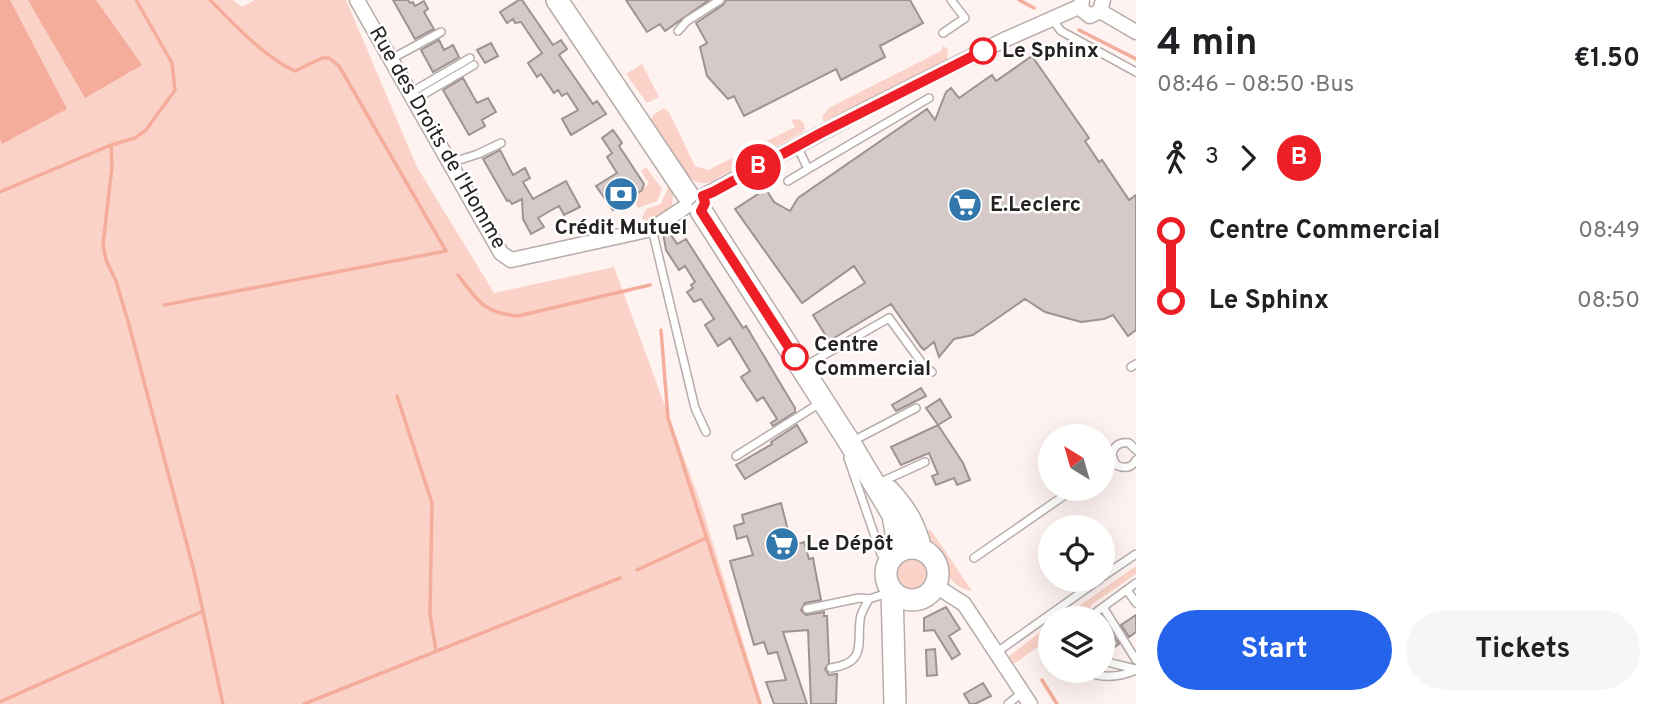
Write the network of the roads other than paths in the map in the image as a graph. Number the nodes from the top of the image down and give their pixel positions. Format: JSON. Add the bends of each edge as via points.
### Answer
{"nodes":[{"id":1,"x":357,"y":0,"type":"edge"},
{"id":2,"x":557,"y":0,"type":"edge"},
{"id":3,"x":720,"y":0,"type":"edge"},
{"id":4,"x":951,"y":0,"type":"edge"},
{"id":5,"x":1081,"y":3,"type":"edge"},
{"id":6,"x":1101,"y":4,"type":"edge"},
{"id":7,"x":1051,"y":19,"type":"junction"},
{"id":8,"x":678,"y":31,"type":"dead end"},
{"id":9,"x":441,"y":32,"type":"dead end"},
{"id":10,"x":1136,"y":32,"type":"edge"},
{"id":11,"x":943,"y":33,"type":"dead end"},
{"id":12,"x":391,"y":59,"type":"junction"},
{"id":13,"x":472,"y":62,"type":"dead end"},
{"id":14,"x":1136,"y":72,"type":"edge"},
{"id":15,"x":412,"y":97,"type":"junction"},
{"id":16,"x":929,"y":98,"type":"dead end"},
{"id":17,"x":500,"y":143,"type":"dead end"},
{"id":18,"x":797,"y":146,"type":"junction"},
{"id":19,"x":450,"y":163,"type":"junction"},
{"id":20,"x":807,"y":169,"type":"junction"},
{"id":21,"x":788,"y":181,"type":"dead end"},
{"id":22,"x":694,"y":202,"type":"junction"},
{"id":23,"x":652,"y":229,"type":"junction"},
{"id":24,"x":802,"y":368,"type":"junction"},
{"id":25,"x":932,"y":372,"type":"dead end"},
{"id":26,"x":823,"y":400,"type":"junction"},
{"id":27,"x":916,"y":408,"type":"dead end"},
{"id":28,"x":706,"y":432,"type":"dead end"},
{"id":29,"x":849,"y":441,"type":"junction"},
{"id":30,"x":1115,"y":448,"type":"edge"},
{"id":31,"x":1136,"y":448,"type":"edge"},
{"id":32,"x":736,"y":456,"type":"dead end"},
{"id":33,"x":925,"y":462,"type":"dead end"},
{"id":34,"x":1115,"y":463,"type":"edge"},
{"id":35,"x":1134,"y":466,"type":"edge"},
{"id":36,"x":873,"y":476,"type":"junction"},
{"id":37,"x":1056,"y":501,"type":"edge"},
{"id":38,"x":922,"y":549,"type":"junction"},
{"id":39,"x":1136,"y":554,"type":"edge"},
{"id":40,"x":894,"y":556,"type":"junction"},
{"id":41,"x":974,"y":558,"type":"dead end"},
{"id":42,"x":1115,"y":568,"type":"edge"},
{"id":43,"x":1136,"y":583,"type":"edge"},
{"id":44,"x":936,"y":586,"type":"junction"},
{"id":45,"x":1126,"y":590,"type":"junction"},
{"id":46,"x":892,"y":592,"type":"junction"},
{"id":47,"x":1084,"y":592,"type":"edge"},
{"id":48,"x":869,"y":599,"type":"junction"},
{"id":49,"x":917,"y":600,"type":"junction"},
{"id":50,"x":1136,"y":603,"type":"edge"},
{"id":51,"x":1066,"y":606,"type":"edge"},
{"id":52,"x":1103,"y":606,"type":"edge"},
{"id":53,"x":807,"y":609,"type":"dead end"},
{"id":54,"x":1038,"y":626,"type":"edge"},
{"id":55,"x":1115,"y":627,"type":"edge"},
{"id":56,"x":997,"y":652,"type":"junction"},
{"id":57,"x":1136,"y":660,"type":"edge"},
{"id":58,"x":1115,"y":664,"type":"edge"},
{"id":59,"x":831,"y":668,"type":"dead end"},
{"id":60,"x":1136,"y":669,"type":"edge"},
{"id":61,"x":1115,"y":676,"type":"edge"},
{"id":62,"x":1026,"y":698,"type":"edge"},
{"id":63,"x":895,"y":704,"type":"edge"},
{"id":64,"x":904,"y":704,"type":"edge"},
{"id":65,"x":1007,"y":704,"type":"edge"}],
"edges":[{"from":1,"to":12,"type":"street","name":"Rue des Droits de l'Homme"},
{"from":2,"to":22,"type":"main road"},
{"from":3,"to":8,"type":"lane"},
{"from":4,"to":11,"type":"lane","via":[[965,18]]},
{"from":5,"to":6,"type":"street","via":[[1090,16]]},
{"from":5,"to":7,"type":"street","name":"Rue des Droits de l'Homme"},
{"from":6,"to":10,"type":"street"},
{"from":7,"to":14,"type":"lane","via":[[1061,31]]},
{"from":7,"to":18,"type":"street","name":"Rue des Droits de l'Homme"},
{"from":9,"to":12,"type":"lane"},
{"from":12,"to":15,"type":"street","name":"Rue des Droits de l'Homme"},
{"from":13,"to":15,"type":"lane"},
{"from":15,"to":19,"type":"street","name":"Rue des Droits de l'Homme"},
{"from":16,"to":20,"type":"lane"},
{"from":17,"to":19,"type":"lane"},
{"from":18,"to":20,"type":"lane"},
{"from":18,"to":22,"type":"street","name":"Rue des Droits de l'Homme"},
{"from":19,"to":23,"type":"street","name":"Rue des Droits de l'Homme","via":[[501,253],[511,260]]},
{"from":20,"to":21,"type":"lane"},
{"from":22,"to":23,"type":"street","name":"Rue des Droits de l'Homme"},
{"from":22,"to":24,"type":"main road"},
{"from":23,"to":28,"type":"lane","via":[[695,408]]},
{"from":24,"to":25,"type":"lane","via":[[889,318]]},
{"from":24,"to":26,"type":"main road"},
{"from":26,"to":29,"type":"main road"},
{"from":26,"to":32,"type":"lane"},
{"from":27,"to":29,"type":"lane"},
{"from":29,"to":36,"type":"main road"},
{"from":29,"to":40,"type":"lane","via":[[846,453],[881,554]]},
{"from":30,"to":31,"type":"lane","via":[[1129,443]]},
{"from":33,"to":36,"type":"lane"},
{"from":34,"to":35,"type":"lane","via":[[1124,468]]},
{"from":36,"to":38,"type":"main road","via":[[906,510]]},
{"from":36,"to":40,"type":"main road","via":[[893,515]]},
{"from":37,"to":41,"type":"lane"},
{"from":38,"to":40,"type":"main road","via":[[906,548]]},
{"from":38,"to":44,"type":"main road","via":[[935,561]]},
{"from":39,"to":42,"type":"lane"},
{"from":40,"to":46,"type":"main road","via":[[886,576]]},
{"from":43,"to":45,"type":"lane"},
{"from":44,"to":49,"type":"main road"},
{"from":44,"to":56,"type":"street","via":[[964,604]]},
{"from":45,"to":50,"type":"lane"},
{"from":45,"to":52,"type":"lane"},
{"from":46,"to":48,"type":"lane"},
{"from":46,"to":49,"type":"main road"},
{"from":46,"to":63,"type":"main road"},
{"from":47,"to":51,"type":"lane"},
{"from":48,"to":53,"type":"lane"},
{"from":48,"to":59,"type":"lane","via":[[861,615],[861,647],[851,660]]},
{"from":49,"to":64,"type":"main road","via":[[903,622]]},
{"from":54,"to":56,"type":"lane"},
{"from":55,"to":57,"type":"lane"},
{"from":56,"to":62,"type":"street"},
{"from":58,"to":60,"type":"lane"},
{"from":60,"to":61,"type":"lane"},
{"from":62,"to":65,"type":"lane"}]}
